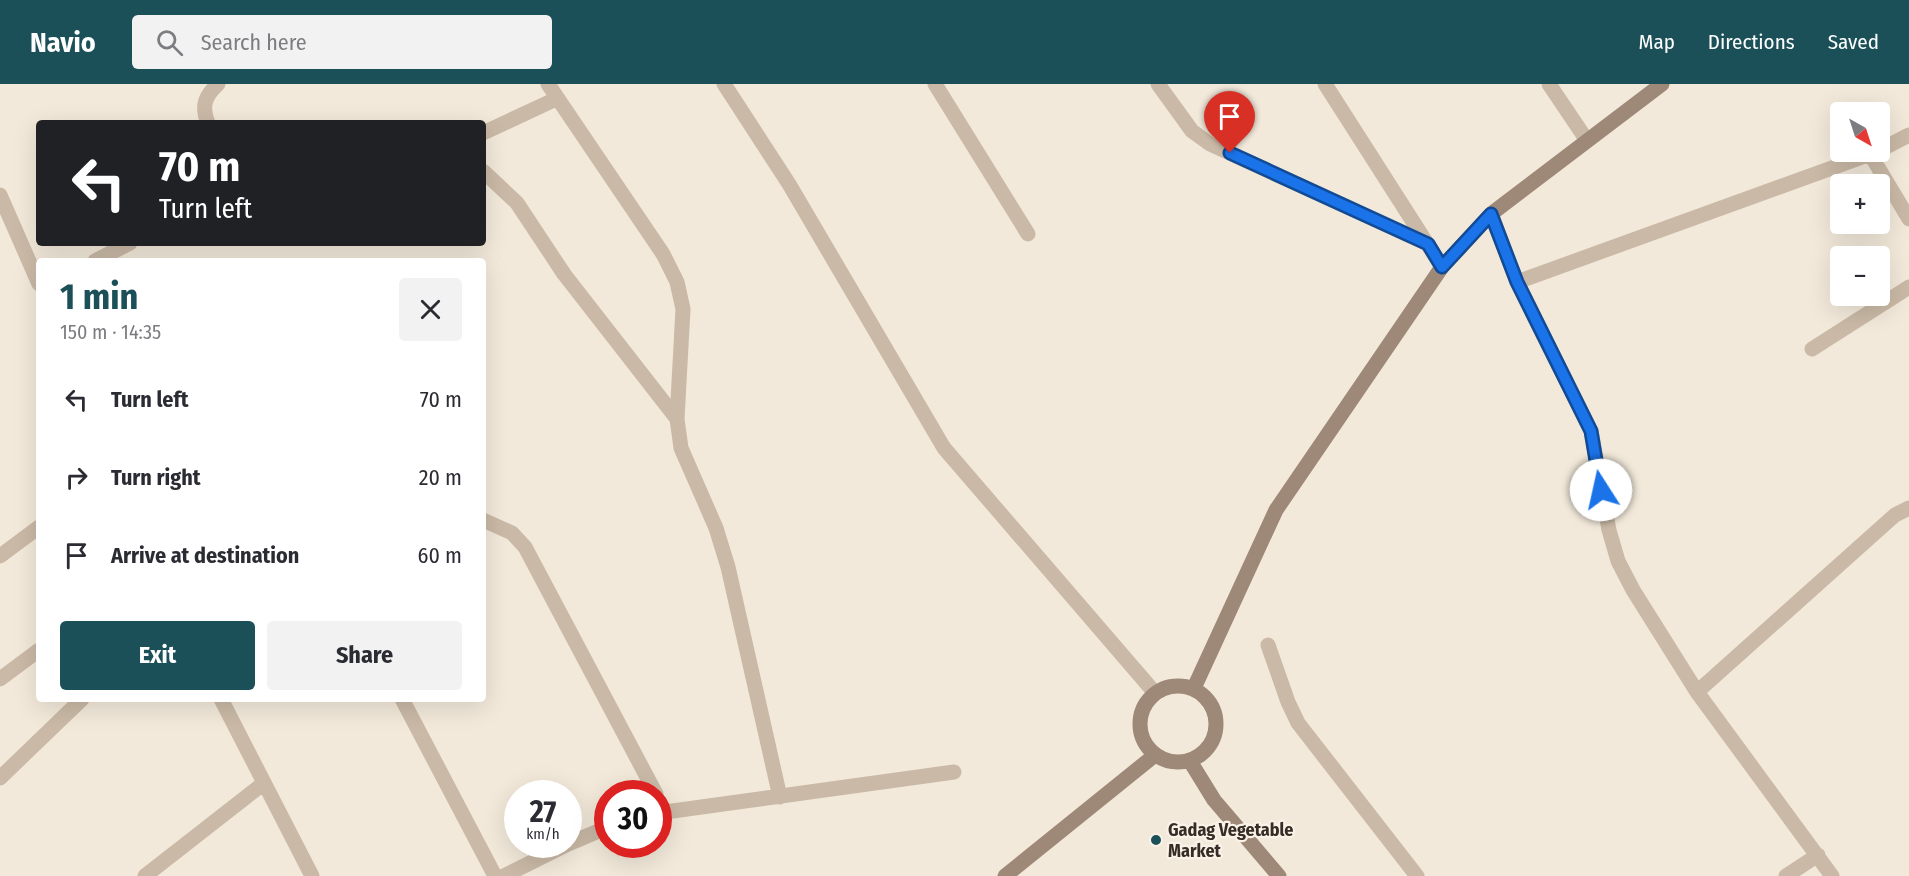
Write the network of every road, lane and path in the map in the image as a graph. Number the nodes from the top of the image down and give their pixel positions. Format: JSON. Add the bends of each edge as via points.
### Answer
{"nodes":[{"id":1,"x":218,"y":84,"type":"edge"},
{"id":2,"x":548,"y":84,"type":"edge"},
{"id":3,"x":724,"y":84,"type":"edge"},
{"id":4,"x":935,"y":84,"type":"edge"},
{"id":5,"x":1158,"y":84,"type":"edge"},
{"id":6,"x":1325,"y":84,"type":"edge"},
{"id":7,"x":1549,"y":84,"type":"edge"},
{"id":8,"x":1662,"y":84,"type":"edge"},
{"id":9,"x":556,"y":99,"type":"junction"},
{"id":10,"x":207,"y":120,"type":"edge"},
{"id":11,"x":486,"y":132,"type":"edge"},
{"id":12,"x":1909,"y":135,"type":"edge"},
{"id":13,"x":1586,"y":139,"type":"junction"},
{"id":14,"x":1890,"y":144,"type":"edge"},
{"id":15,"x":1847,"y":162,"type":"edge"},
{"id":16,"x":1880,"y":162,"type":"edge"},
{"id":17,"x":486,"y":174,"type":"edge"},
{"id":18,"x":0,"y":195,"type":"edge"},
{"id":19,"x":1491,"y":214,"type":"junction"},
{"id":20,"x":1909,"y":219,"type":"edge"},
{"id":21,"x":1028,"y":234,"type":"dead end"},
{"id":22,"x":1428,"y":244,"type":"junction"},
{"id":23,"x":124,"y":246,"type":"edge"},
{"id":24,"x":101,"y":258,"type":"edge"},
{"id":25,"x":1442,"y":267,"type":"junction"},
{"id":26,"x":36,"y":277,"type":"edge"},
{"id":27,"x":1517,"y":282,"type":"junction"},
{"id":28,"x":1909,"y":287,"type":"edge"},
{"id":29,"x":1812,"y":349,"type":"dead end"},
{"id":30,"x":677,"y":419,"type":"junction"},
{"id":31,"x":1909,"y":508,"type":"edge"},
{"id":32,"x":486,"y":521,"type":"edge"},
{"id":33,"x":36,"y":529,"type":"edge"},
{"id":34,"x":0,"y":556,"type":"edge"},
{"id":35,"x":1268,"y":645,"type":"dead end"},
{"id":36,"x":36,"y":652,"type":"edge"},
{"id":37,"x":0,"y":679,"type":"edge"},
{"id":38,"x":1194,"y":688,"type":"junction"},
{"id":39,"x":1697,"y":692,"type":"junction"},
{"id":40,"x":1155,"y":693,"type":"junction"},
{"id":41,"x":79,"y":702,"type":"edge"},
{"id":42,"x":222,"y":702,"type":"edge"},
{"id":43,"x":404,"y":702,"type":"edge"},
{"id":44,"x":1155,"y":755,"type":"junction"},
{"id":45,"x":1190,"y":761,"type":"junction"},
{"id":46,"x":954,"y":772,"type":"dead end"},
{"id":47,"x":0,"y":778,"type":"edge"},
{"id":48,"x":649,"y":780,"type":"edge"},
{"id":49,"x":264,"y":783,"type":"junction"},
{"id":50,"x":780,"y":797,"type":"junction"},
{"id":51,"x":672,"y":812,"type":"edge"},
{"id":52,"x":1818,"y":855,"type":"junction"},
{"id":53,"x":540,"y":858,"type":"edge"},
{"id":54,"x":145,"y":876,"type":"edge"},
{"id":55,"x":312,"y":876,"type":"edge"},
{"id":56,"x":495,"y":876,"type":"edge"},
{"id":57,"x":504,"y":876,"type":"edge"},
{"id":58,"x":1005,"y":876,"type":"edge"},
{"id":59,"x":1279,"y":876,"type":"edge"},
{"id":60,"x":1417,"y":876,"type":"edge"},
{"id":61,"x":1786,"y":876,"type":"edge"},
{"id":62,"x":1832,"y":876,"type":"edge"}],
"edges":[{"from":1,"to":10,"type":"street","via":[[209,92],[203,107]]},
{"from":2,"to":9,"type":"street"},
{"from":3,"to":40,"type":"street","via":[[789,184],[944,448]]},
{"from":4,"to":21,"type":"street"},
{"from":5,"to":22,"type":"street","via":[[1192,131],[1210,144]]},
{"from":6,"to":22,"type":"street"},
{"from":7,"to":13,"type":"street"},
{"from":8,"to":13,"type":"main road"},
{"from":9,"to":11,"type":"street"},
{"from":9,"to":30,"type":"street","via":[[663,254],[677,282],[683,309]]},
{"from":12,"to":14,"type":"street"},
{"from":13,"to":19,"type":"main road"},
{"from":15,"to":27,"type":"street"},
{"from":16,"to":20,"type":"street"},
{"from":17,"to":30,"type":"street","via":[[517,203],[564,274]]},
{"from":18,"to":26,"type":"street"},
{"from":19,"to":25,"type":"main road"},
{"from":19,"to":27,"type":"street"},
{"from":22,"to":25,"type":"street"},
{"from":23,"to":24,"type":"street"},
{"from":25,"to":38,"type":"main road","via":[[1276,510]]},
{"from":27,"to":39,"type":"street","via":[[1591,431],[1618,561]]},
{"from":28,"to":29,"type":"street"},
{"from":30,"to":50,"type":"street","via":[[681,448],[716,528],[728,567]]},
{"from":31,"to":39,"type":"street","via":[[1895,515]]},
{"from":32,"to":48,"type":"street","via":[[512,533],[525,547]]},
{"from":33,"to":34,"type":"street"},
{"from":35,"to":60,"type":"street","via":[[1298,723]]},
{"from":36,"to":37,"type":"street"},
{"from":38,"to":40,"type":"main road","via":[[1181,685]]},
{"from":38,"to":45,"type":"main road","via":[[1213,706],[1216,732],[1202,754]]},
{"from":39,"to":52,"type":"street"},
{"from":40,"to":44,"type":"main road","via":[[1140,716],[1146,745]]},
{"from":41,"to":47,"type":"street"},
{"from":42,"to":49,"type":"street"},
{"from":43,"to":56,"type":"street"},
{"from":44,"to":45,"type":"main road","via":[[1177,763]]},
{"from":44,"to":58,"type":"main road"},
{"from":45,"to":59,"type":"main road","via":[[1214,800]]},
{"from":46,"to":50,"type":"street"},
{"from":49,"to":54,"type":"street"},
{"from":49,"to":55,"type":"street"},
{"from":50,"to":51,"type":"street"},
{"from":52,"to":61,"type":"street"},
{"from":52,"to":62,"type":"street"},
{"from":53,"to":57,"type":"street"}]}
